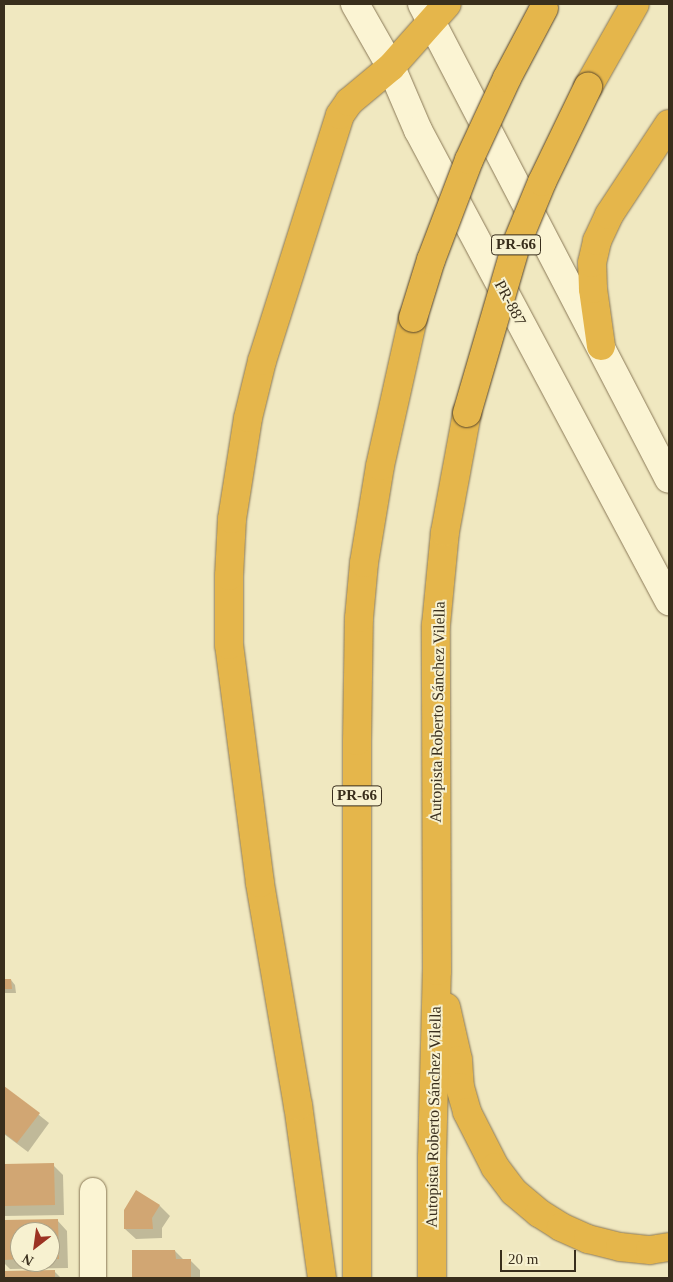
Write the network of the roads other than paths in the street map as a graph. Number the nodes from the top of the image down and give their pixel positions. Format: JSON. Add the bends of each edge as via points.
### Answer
{"nodes":[{"id":1,"x":355,"y":4,"type":"edge"},
{"id":2,"x":635,"y":4,"type":"edge"},
{"id":3,"x":545,"y":6,"type":"edge"},
{"id":4,"x":434,"y":10,"type":"edge"},
{"id":5,"x":391,"y":66,"type":"junction"},
{"id":6,"x":669,"y":124,"type":"edge"},
{"id":7,"x":601,"y":346,"type":"junction"},
{"id":8,"x":669,"y":479,"type":"edge"},
{"id":9,"x":669,"y":601,"type":"edge"},
{"id":10,"x":437,"y":971,"type":"junction"},
{"id":11,"x":92,"y":1191,"type":"dead end"},
{"id":12,"x":669,"y":1247,"type":"edge"},
{"id":13,"x":93,"y":1278,"type":"edge"},
{"id":14,"x":322,"y":1278,"type":"edge"},
{"id":15,"x":358,"y":1278,"type":"edge"},
{"id":16,"x":432,"y":1278,"type":"edge"}],
"edges":[{"from":1,"to":5,"type":"street","name":"PR-887"},
{"from":2,"to":10,"type":"highway","name":"Autopista Roberto Sánchez Vilella","number":"PR-66","bridge":true,"via":[[588,86],[516,245],[467,413],[445,532],[436,625]]},
{"from":3,"to":15,"type":"highway","number":"PR-66","bridge":true,"via":[[469,160],[431,260],[413,318],[380,466],[364,563],[359,618],[356,742]]},
{"from":4,"to":5,"type":"highway"},
{"from":4,"to":7,"type":"street"},
{"from":5,"to":9,"type":"street","name":"PR-887","via":[[418,130]]},
{"from":5,"to":14,"type":"highway","via":[[349,102],[340,115],[262,361],[248,418],[232,519],[229,645],[260,883],[298,1106]]},
{"from":6,"to":7,"type":"highway","via":[[609,215],[598,241],[592,263]]},
{"from":7,"to":8,"type":"street"},
{"from":10,"to":12,"type":"highway","via":[[458,1060],[460,1088],[468,1112],[494,1167],[514,1192],[561,1227],[588,1239],[650,1250]]},
{"from":10,"to":16,"type":"highway","name":"Autopista Roberto Sánchez Vilella","number":"PR-66"},
{"from":11,"to":13,"type":"street"}]}
